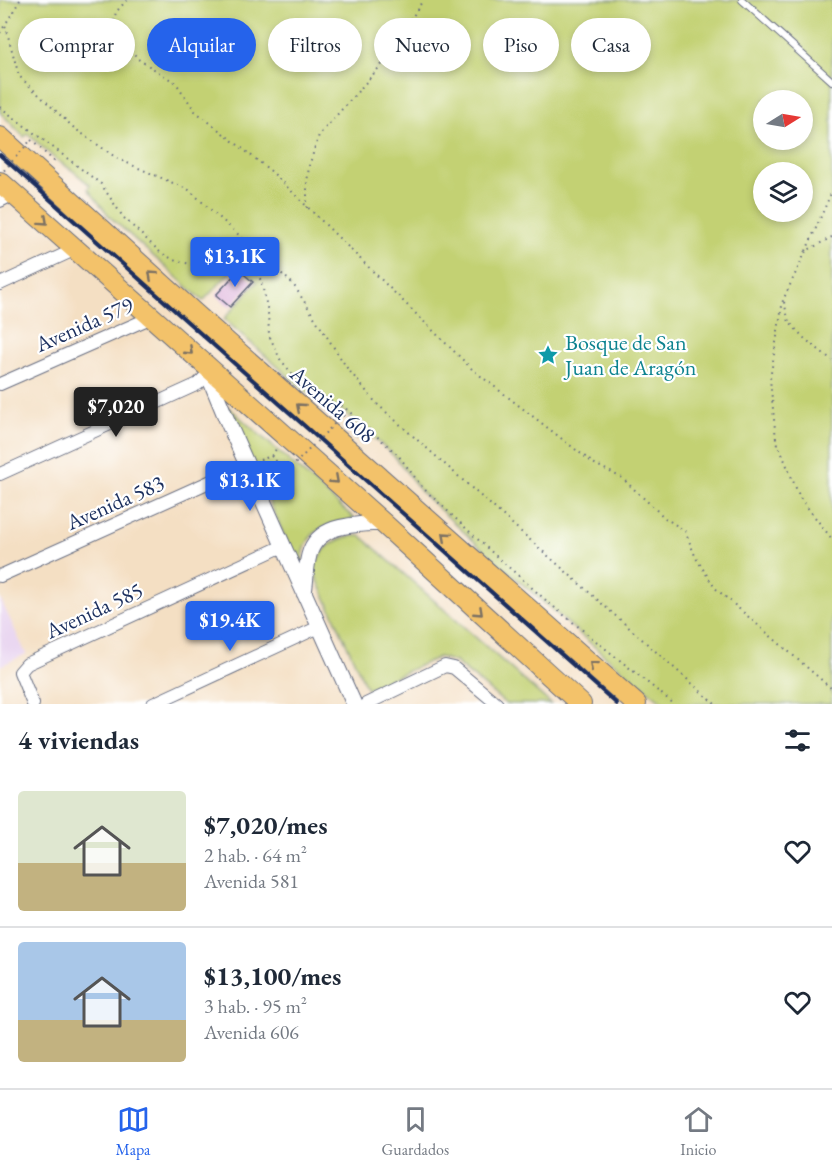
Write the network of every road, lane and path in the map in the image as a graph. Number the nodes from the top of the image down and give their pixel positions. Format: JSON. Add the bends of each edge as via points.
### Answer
{"nodes":[{"id":1,"x":20,"y":0,"type":"edge"},
{"id":2,"x":127,"y":0,"type":"edge"},
{"id":3,"x":423,"y":0,"type":"edge"},
{"id":4,"x":742,"y":0,"type":"edge"},
{"id":5,"x":5,"y":25,"type":"junction"},
{"id":6,"x":0,"y":33,"type":"edge"},
{"id":7,"x":832,"y":81,"type":"edge"},
{"id":8,"x":0,"y":106,"type":"edge"},
{"id":9,"x":0,"y":137,"type":"edge"},
{"id":10,"x":55,"y":162,"type":"dead end"},
{"id":11,"x":0,"y":175,"type":"edge"},
{"id":12,"x":832,"y":191,"type":"edge"},
{"id":13,"x":5,"y":192,"type":"edge"},
{"id":14,"x":307,"y":208,"type":"junction"},
{"id":15,"x":832,"y":237,"type":"edge"},
{"id":16,"x":76,"y":249,"type":"junction"},
{"id":17,"x":806,"y":251,"type":"junction"},
{"id":18,"x":0,"y":284,"type":"edge"},
{"id":19,"x":783,"y":300,"type":"junction"},
{"id":20,"x":152,"y":317,"type":"junction"},
{"id":21,"x":832,"y":360,"type":"edge"},
{"id":22,"x":211,"y":371,"type":"junction"},
{"id":23,"x":0,"y":384,"type":"edge"},
{"id":24,"x":361,"y":430,"type":"dead end"},
{"id":25,"x":285,"y":435,"type":"junction"},
{"id":26,"x":271,"y":456,"type":"junction"},
{"id":27,"x":246,"y":463,"type":"junction"},
{"id":28,"x":0,"y":474,"type":"edge"},
{"id":29,"x":383,"y":523,"type":"junction"},
{"id":30,"x":832,"y":539,"type":"edge"},
{"id":31,"x":283,"y":546,"type":"junction"},
{"id":32,"x":0,"y":576,"type":"edge"},
{"id":33,"x":304,"y":593,"type":"junction"},
{"id":34,"x":319,"y":627,"type":"junction"},
{"id":35,"x":832,"y":690,"type":"edge"},
{"id":36,"x":33,"y":704,"type":"edge"},
{"id":37,"x":153,"y":704,"type":"edge"},
{"id":38,"x":354,"y":704,"type":"edge"},
{"id":39,"x":366,"y":704,"type":"edge"},
{"id":40,"x":497,"y":704,"type":"edge"},
{"id":41,"x":581,"y":704,"type":"edge"},
{"id":42,"x":636,"y":704,"type":"edge"},
{"id":43,"x":674,"y":704,"type":"edge"},
{"id":44,"x":715,"y":704,"type":"edge"}],
"edges":[{"from":1,"to":5,"type":"path"},
{"from":2,"to":14,"type":"path","via":[[116,12],[113,25],[138,59],[177,83],[195,111],[272,172]]},
{"from":3,"to":14,"type":"path","via":[[386,61],[319,135],[309,166]]},
{"from":4,"to":7,"type":"lane"},
{"from":5,"to":6,"type":"path"},
{"from":5,"to":44,"type":"path","via":[[19,76],[58,114],[118,159],[189,190],[293,284],[346,368],[377,404]]},
{"from":8,"to":43,"type":"path","via":[[101,184],[123,217],[161,253],[176,261],[207,267],[237,258],[251,267],[261,280],[269,335],[280,359],[294,376],[343,406],[398,455],[423,488],[486,547]]},
{"from":42,"to":9,"type":"highway","name":"Avenida 608","one_way":true},
{"from":10,"to":11,"type":"path","bridge":true,"via":[[31,140]]},
{"from":12,"to":17,"type":"path"},
{"from":13,"to":16,"type":"highway","one_way":true},
{"from":14,"to":35,"type":"path","via":[[473,370],[593,463],[622,478],[685,531],[715,588]]},
{"from":15,"to":17,"type":"path"},
{"from":16,"to":18,"type":"street"},
{"from":16,"to":20,"type":"highway"},
{"from":17,"to":19,"type":"path"},
{"from":19,"to":21,"type":"path","via":[[789,322]]},
{"from":19,"to":30,"type":"path","via":[[770,379],[776,439],[800,498]]},
{"from":20,"to":22,"type":"highway","one_way":true},
{"from":20,"to":23,"type":"street","name":"Avenida 579"},
{"from":22,"to":25,"type":"highway"},
{"from":22,"to":27,"type":"street"},
{"from":22,"to":28,"type":"street","via":[[198,384]]},
{"from":24,"to":26,"type":"path","bridge":true,"via":[[343,415],[287,472]]},
{"from":25,"to":26,"type":"path"},
{"from":25,"to":29,"type":"highway","one_way":true},
{"from":26,"to":27,"type":"path"},
{"from":27,"to":31,"type":"street"},
{"from":27,"to":32,"type":"street","name":"Avenida 583"},
{"from":29,"to":33,"type":"street","via":[[342,526],[317,540],[309,555]]},
{"from":29,"to":41,"type":"highway","one_way":true},
{"from":31,"to":33,"type":"street"},
{"from":31,"to":36,"type":"street","name":"Avenida 585","via":[[27,664],[20,672]]},
{"from":33,"to":34,"type":"street"},
{"from":34,"to":37,"type":"street"},
{"from":34,"to":38,"type":"street"},
{"from":39,"to":40,"type":"street","via":[[445,666],[454,668]]}]}
